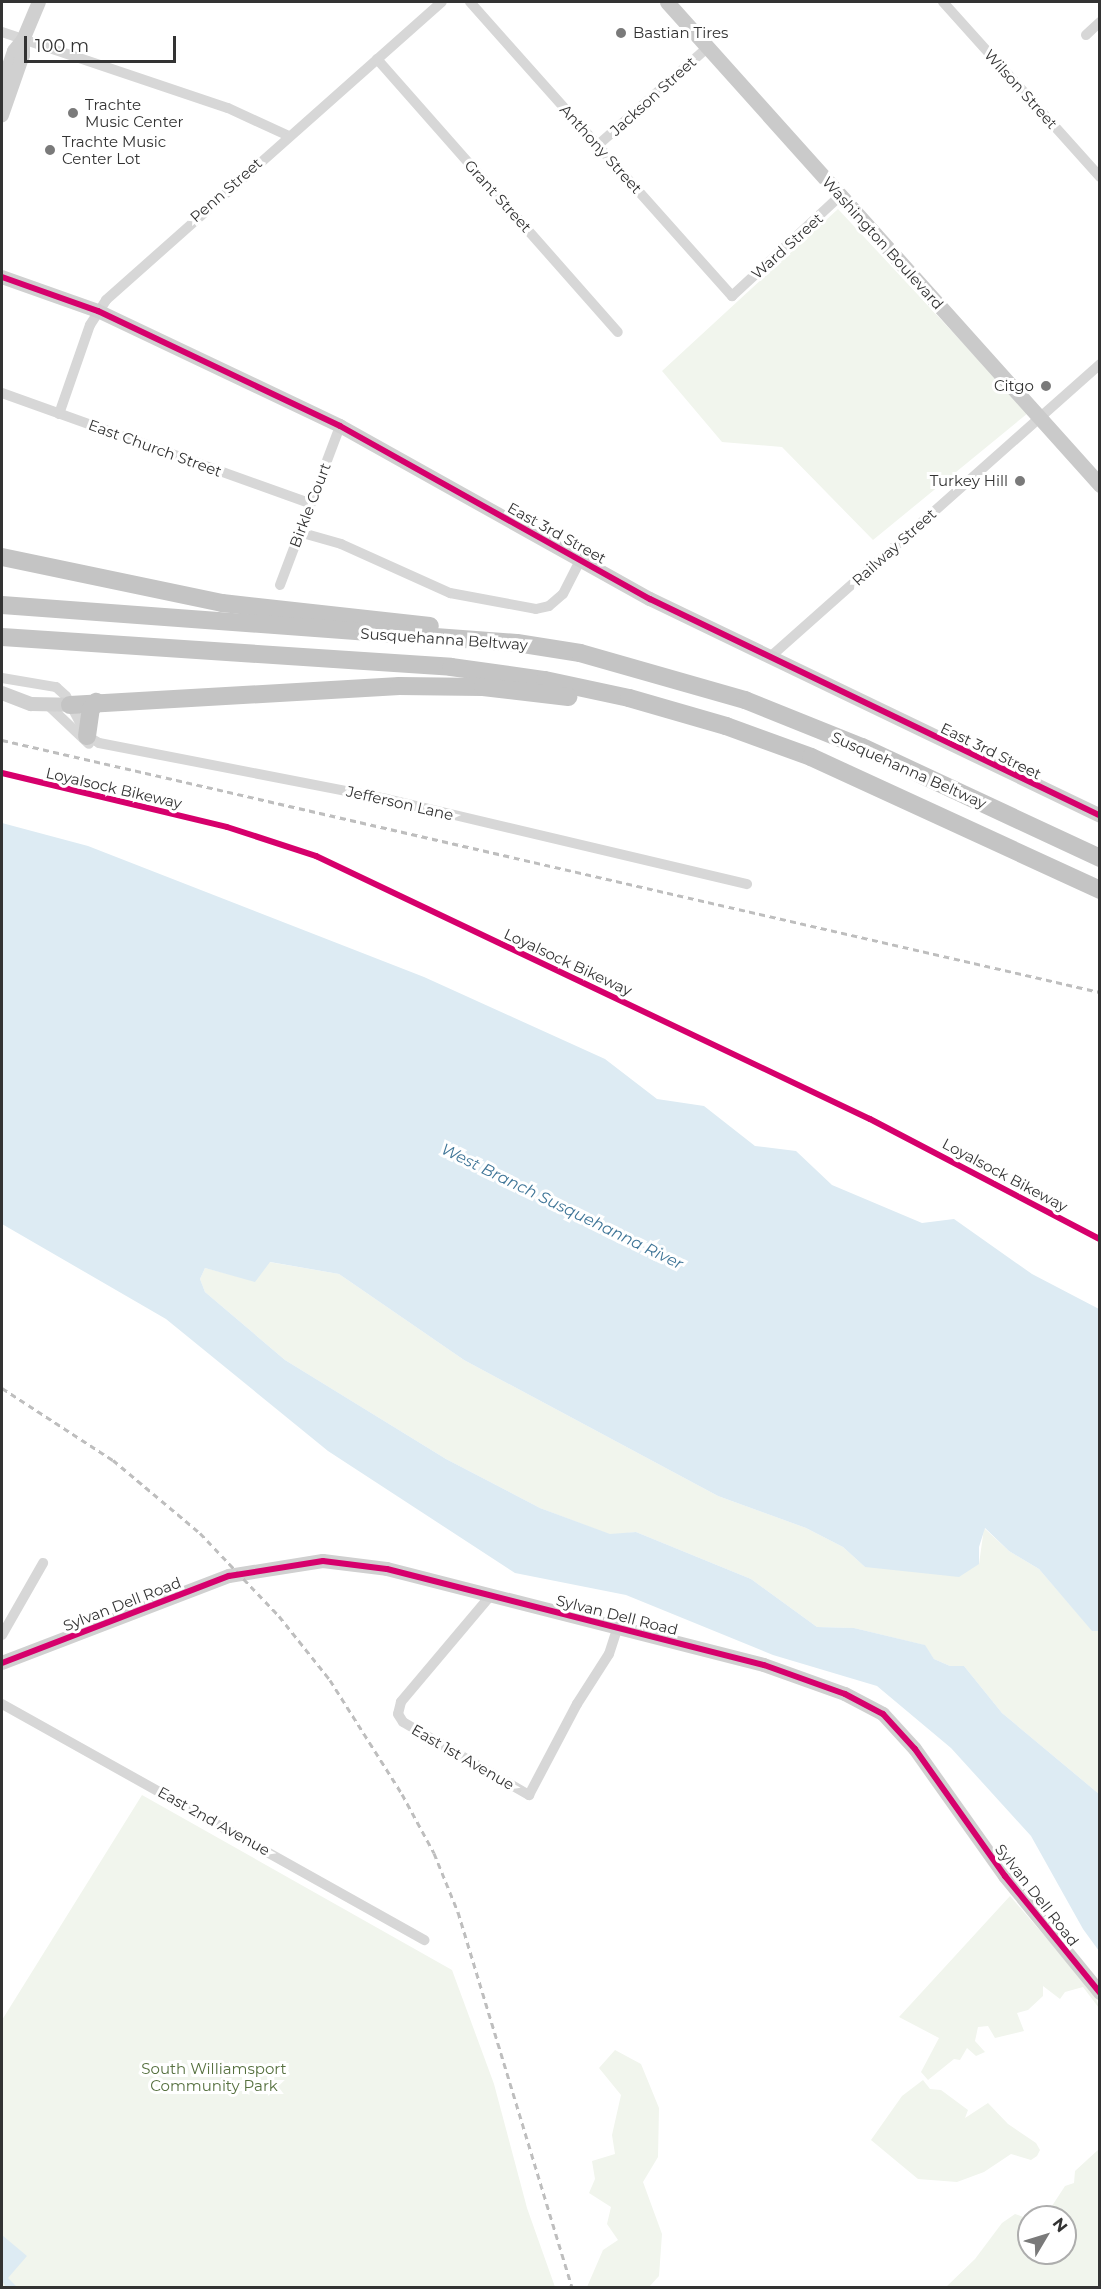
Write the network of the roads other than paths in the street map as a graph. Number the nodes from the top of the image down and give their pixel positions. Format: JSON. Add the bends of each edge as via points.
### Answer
{"nodes":[{"id":1,"x":39,"y":2,"type":"edge"},
{"id":2,"x":442,"y":2,"type":"edge"},
{"id":3,"x":470,"y":2,"type":"edge"},
{"id":4,"x":667,"y":2,"type":"edge"},
{"id":5,"x":943,"y":2,"type":"edge"},
{"id":6,"x":1100,"y":22,"type":"edge"},
{"id":7,"x":2,"y":32,"type":"edge"},
{"id":8,"x":1086,"y":35,"type":"dead end"},
{"id":9,"x":23,"y":40,"type":"junction"},
{"id":10,"x":708,"y":47,"type":"junction"},
{"id":11,"x":376,"y":59,"type":"junction"},
{"id":12,"x":2,"y":86,"type":"edge"},
{"id":13,"x":2,"y":115,"type":"edge"},
{"id":14,"x":289,"y":136,"type":"junction"},
{"id":15,"x":598,"y":145,"type":"junction"},
{"id":16,"x":1100,"y":177,"type":"edge"},
{"id":17,"x":841,"y":195,"type":"junction"},
{"id":18,"x":2,"y":276,"type":"edge"},
{"id":19,"x":732,"y":296,"type":"joint"},
{"id":20,"x":98,"y":311,"type":"junction"},
{"id":21,"x":618,"y":332,"type":"dead end"},
{"id":22,"x":1100,"y":364,"type":"edge"},
{"id":23,"x":2,"y":393,"type":"edge"},
{"id":24,"x":59,"y":414,"type":"junction"},
{"id":25,"x":1040,"y":418,"type":"junction"},
{"id":26,"x":340,"y":426,"type":"junction"},
{"id":27,"x":1100,"y":485,"type":"edge"},
{"id":28,"x":310,"y":503,"type":"junction"},
{"id":29,"x":299,"y":532,"type":"junction"},
{"id":30,"x":2,"y":557,"type":"edge"},
{"id":31,"x":580,"y":560,"type":"junction"},
{"id":32,"x":280,"y":585,"type":"dead end"},
{"id":33,"x":2,"y":605,"type":"edge"},
{"id":34,"x":2,"y":637,"type":"edge"},
{"id":35,"x":517,"y":643,"type":"junction"},
{"id":36,"x":769,"y":658,"type":"junction"},
{"id":37,"x":2,"y":678,"type":"edge"},
{"id":38,"x":2,"y":693,"type":"edge"},
{"id":39,"x":96,"y":702,"type":"junction"},
{"id":40,"x":70,"y":705,"type":"junction"},
{"id":41,"x":48,"y":706,"type":"junction"},
{"id":42,"x":764,"y":739,"type":"junction"},
{"id":43,"x":93,"y":740,"type":"junction"},
{"id":44,"x":1100,"y":816,"type":"edge"},
{"id":45,"x":1100,"y":858,"type":"edge"},
{"id":46,"x":747,"y":884,"type":"dead end"},
{"id":47,"x":1100,"y":890,"type":"edge"},
{"id":48,"x":44,"y":1563,"type":"dead end"},
{"id":49,"x":491,"y":1595,"type":"junction"},
{"id":50,"x":618,"y":1627,"type":"junction"},
{"id":51,"x":2,"y":1635,"type":"edge"},
{"id":52,"x":2,"y":1663,"type":"edge"},
{"id":53,"x":2,"y":1704,"type":"edge"},
{"id":54,"x":425,"y":1940,"type":"dead end"},
{"id":55,"x":1100,"y":1993,"type":"edge"}],
"edges":[{"from":1,"to":9,"type":"street"},
{"from":2,"to":11,"type":"street","name":"Penn Street"},
{"from":3,"to":15,"type":"street","name":"Anthony Street"},
{"from":4,"to":10,"type":"main road","name":"Washington Boulevard"},
{"from":5,"to":16,"type":"street","name":"Wilson Street"},
{"from":6,"to":8,"type":"street"},
{"from":7,"to":9,"type":"street"},
{"from":9,"to":12,"type":"street","via":[[14,51]]},
{"from":9,"to":13,"type":"street","via":[[23,55]]},
{"from":9,"to":14,"type":"street","via":[[228,108]]},
{"from":10,"to":15,"type":"street","name":"Jackson Street"},
{"from":10,"to":17,"type":"main road","name":"Washington Boulevard"},
{"from":11,"to":14,"type":"street","name":"Penn Street"},
{"from":11,"to":21,"type":"street","name":"Grant Street"},
{"from":14,"to":20,"type":"street","name":"Penn Street","via":[[116,288]]},
{"from":15,"to":19,"type":"street","name":"Anthony Street"},
{"from":17,"to":19,"type":"street","name":"Ward Street"},
{"from":17,"to":25,"type":"main road","name":"Washington Boulevard"},
{"from":18,"to":20,"type":"street","name":"East 3rd Street"},
{"from":20,"to":24,"type":"street","name":"Penn Street"},
{"from":20,"to":26,"type":"street","name":"East 3rd Street"},
{"from":22,"to":25,"type":"street","name":"Railway Street"},
{"from":23,"to":24,"type":"street","name":"East Church Street"},
{"from":24,"to":28,"type":"street","name":"East Church Street"},
{"from":25,"to":27,"type":"main road","name":"Washington Boulevard"},
{"from":25,"to":36,"type":"street","name":"Railway Street"},
{"from":26,"to":28,"type":"street","name":"Birkle Court"},
{"from":26,"to":31,"type":"street","name":"East 3rd Street"},
{"from":28,"to":29,"type":"street","name":"Birkle Court"},
{"from":29,"to":31,"type":"street","via":[[341,544],[450,593],[540,609],[563,594]]},
{"from":29,"to":32,"type":"street","name":"Birkle Court"},
{"from":30,"to":35,"type":"highway","via":[[222,603],[465,630]]},
{"from":31,"to":36,"type":"street","name":"East 3rd Street"},
{"from":33,"to":35,"type":"highway","name":"Susquehanna Beltway"},
{"from":34,"to":42,"type":"highway","name":"Susquehanna Beltway","via":[[502,673],[629,698]]},
{"from":35,"to":45,"type":"highway","name":"Susquehanna Beltway","via":[[633,666],[745,700],[862,747]]},
{"from":36,"to":44,"type":"street","name":"East 3rd Street"},
{"from":37,"to":40,"type":"street","via":[[56,687]]},
{"from":38,"to":41,"type":"street"},
{"from":39,"to":40,"type":"highway"},
{"from":39,"to":42,"type":"highway","via":[[399,686],[483,687],[588,700]]},
{"from":39,"to":43,"type":"highway","via":[[91,709]]},
{"from":40,"to":41,"type":"street"},
{"from":40,"to":43,"type":"street"},
{"from":41,"to":43,"type":"street","name":"Jefferson Lane","via":[[81,739]]},
{"from":42,"to":47,"type":"highway","name":"Susquehanna Beltway","via":[[876,785]]},
{"from":43,"to":46,"type":"street","name":"Jefferson Lane","via":[[387,799]]},
{"from":48,"to":51,"type":"street"},
{"from":49,"to":50,"type":"street","name":"Sylvan Dell Road"},
{"from":49,"to":50,"type":"street","name":"East 1st Avenue","via":[[401,1702],[398,1714],[403,1722],[529,1795],[577,1704],[609,1654]]},
{"from":49,"to":52,"type":"street","name":"Sylvan Dell Road","via":[[351,1562],[298,1562],[229,1575]]},
{"from":50,"to":55,"type":"street","name":"Sylvan Dell Road","via":[[764,1665],[845,1694],[883,1714],[915,1749],[1005,1876]]},
{"from":53,"to":54,"type":"street","name":"East 2nd Avenue"}]}
